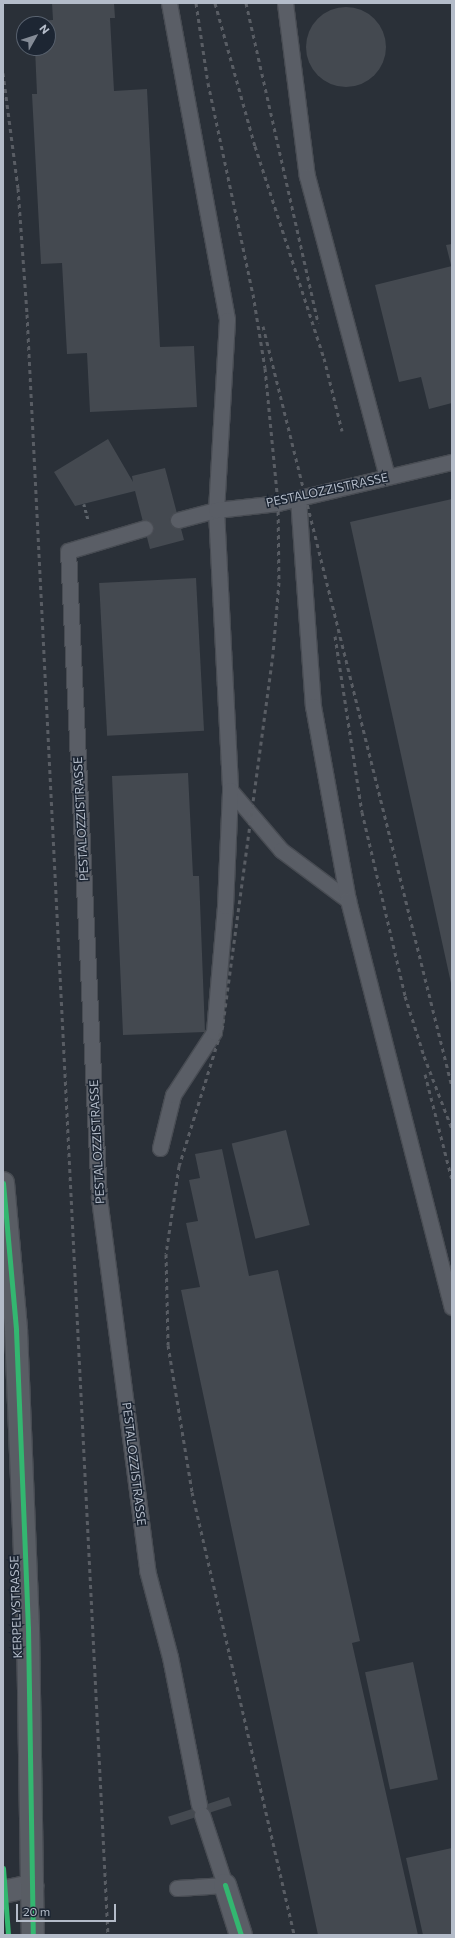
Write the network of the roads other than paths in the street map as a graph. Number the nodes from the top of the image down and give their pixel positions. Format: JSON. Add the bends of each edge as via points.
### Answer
{"nodes":[{"id":1,"x":169,"y":3,"type":"edge"},
{"id":2,"x":285,"y":3,"type":"edge"},
{"id":3,"x":452,"y":462,"type":"edge"},
{"id":4,"x":387,"y":477,"type":"junction"},
{"id":5,"x":298,"y":498,"type":"junction"},
{"id":6,"x":216,"y":510,"type":"junction"},
{"id":7,"x":178,"y":520,"type":"dead end"},
{"id":8,"x":145,"y":528,"type":"dead end"},
{"id":9,"x":230,"y":790,"type":"junction"},
{"id":10,"x":348,"y":900,"type":"junction"},
{"id":11,"x":160,"y":1148,"type":"dead end"},
{"id":12,"x":3,"y":1183,"type":"edge"},
{"id":13,"x":452,"y":1307,"type":"edge"},
{"id":14,"x":9,"y":1330,"type":"edge"},
{"id":15,"x":225,"y":1885,"type":"junction"},
{"id":16,"x":32,"y":1886,"type":"junction"},
{"id":17,"x":177,"y":1888,"type":"dead end"},
{"id":18,"x":3,"y":1892,"type":"edge"},
{"id":19,"x":34,"y":1935,"type":"edge"},
{"id":20,"x":241,"y":1935,"type":"edge"}],
"edges":[{"from":1,"to":6,"type":"lane","via":[[227,320]]},
{"from":2,"to":4,"type":"lane","via":[[307,176]]},
{"from":3,"to":4,"type":"lane","name":"PESTALOZZISTRASSE"},
{"from":4,"to":5,"type":"lane","name":"PESTALOZZISTRASSE"},
{"from":5,"to":6,"type":"lane","name":"PESTALOZZISTRASSE"},
{"from":5,"to":10,"type":"lane","via":[[313,706]]},
{"from":6,"to":7,"type":"lane","name":"PESTALOZZISTRASSE"},
{"from":6,"to":9,"type":"lane"},
{"from":8,"to":15,"type":"lane","name":"PESTALOZZISTRASSE","via":[[68,551],[99,1198],[147,1570],[170,1657],[201,1810]]},
{"from":9,"to":10,"type":"lane","via":[[281,850]]},
{"from":9,"to":11,"type":"lane","via":[[225,906],[214,1032],[173,1095]]},
{"from":10,"to":13,"type":"lane"},
{"from":12,"to":14,"type":"main road","name":"KERPELYSTRASSE"},
{"from":14,"to":16,"type":"main road","name":"KERPELYSTRASSE","via":[[28,1628]]},
{"from":15,"to":17,"type":"lane"},
{"from":15,"to":20,"type":"street","name":"PESTALOZZISTRASSE"},
{"from":16,"to":18,"type":"street"},
{"from":16,"to":19,"type":"main road","name":"KERPELYSTRASSE"}]}
